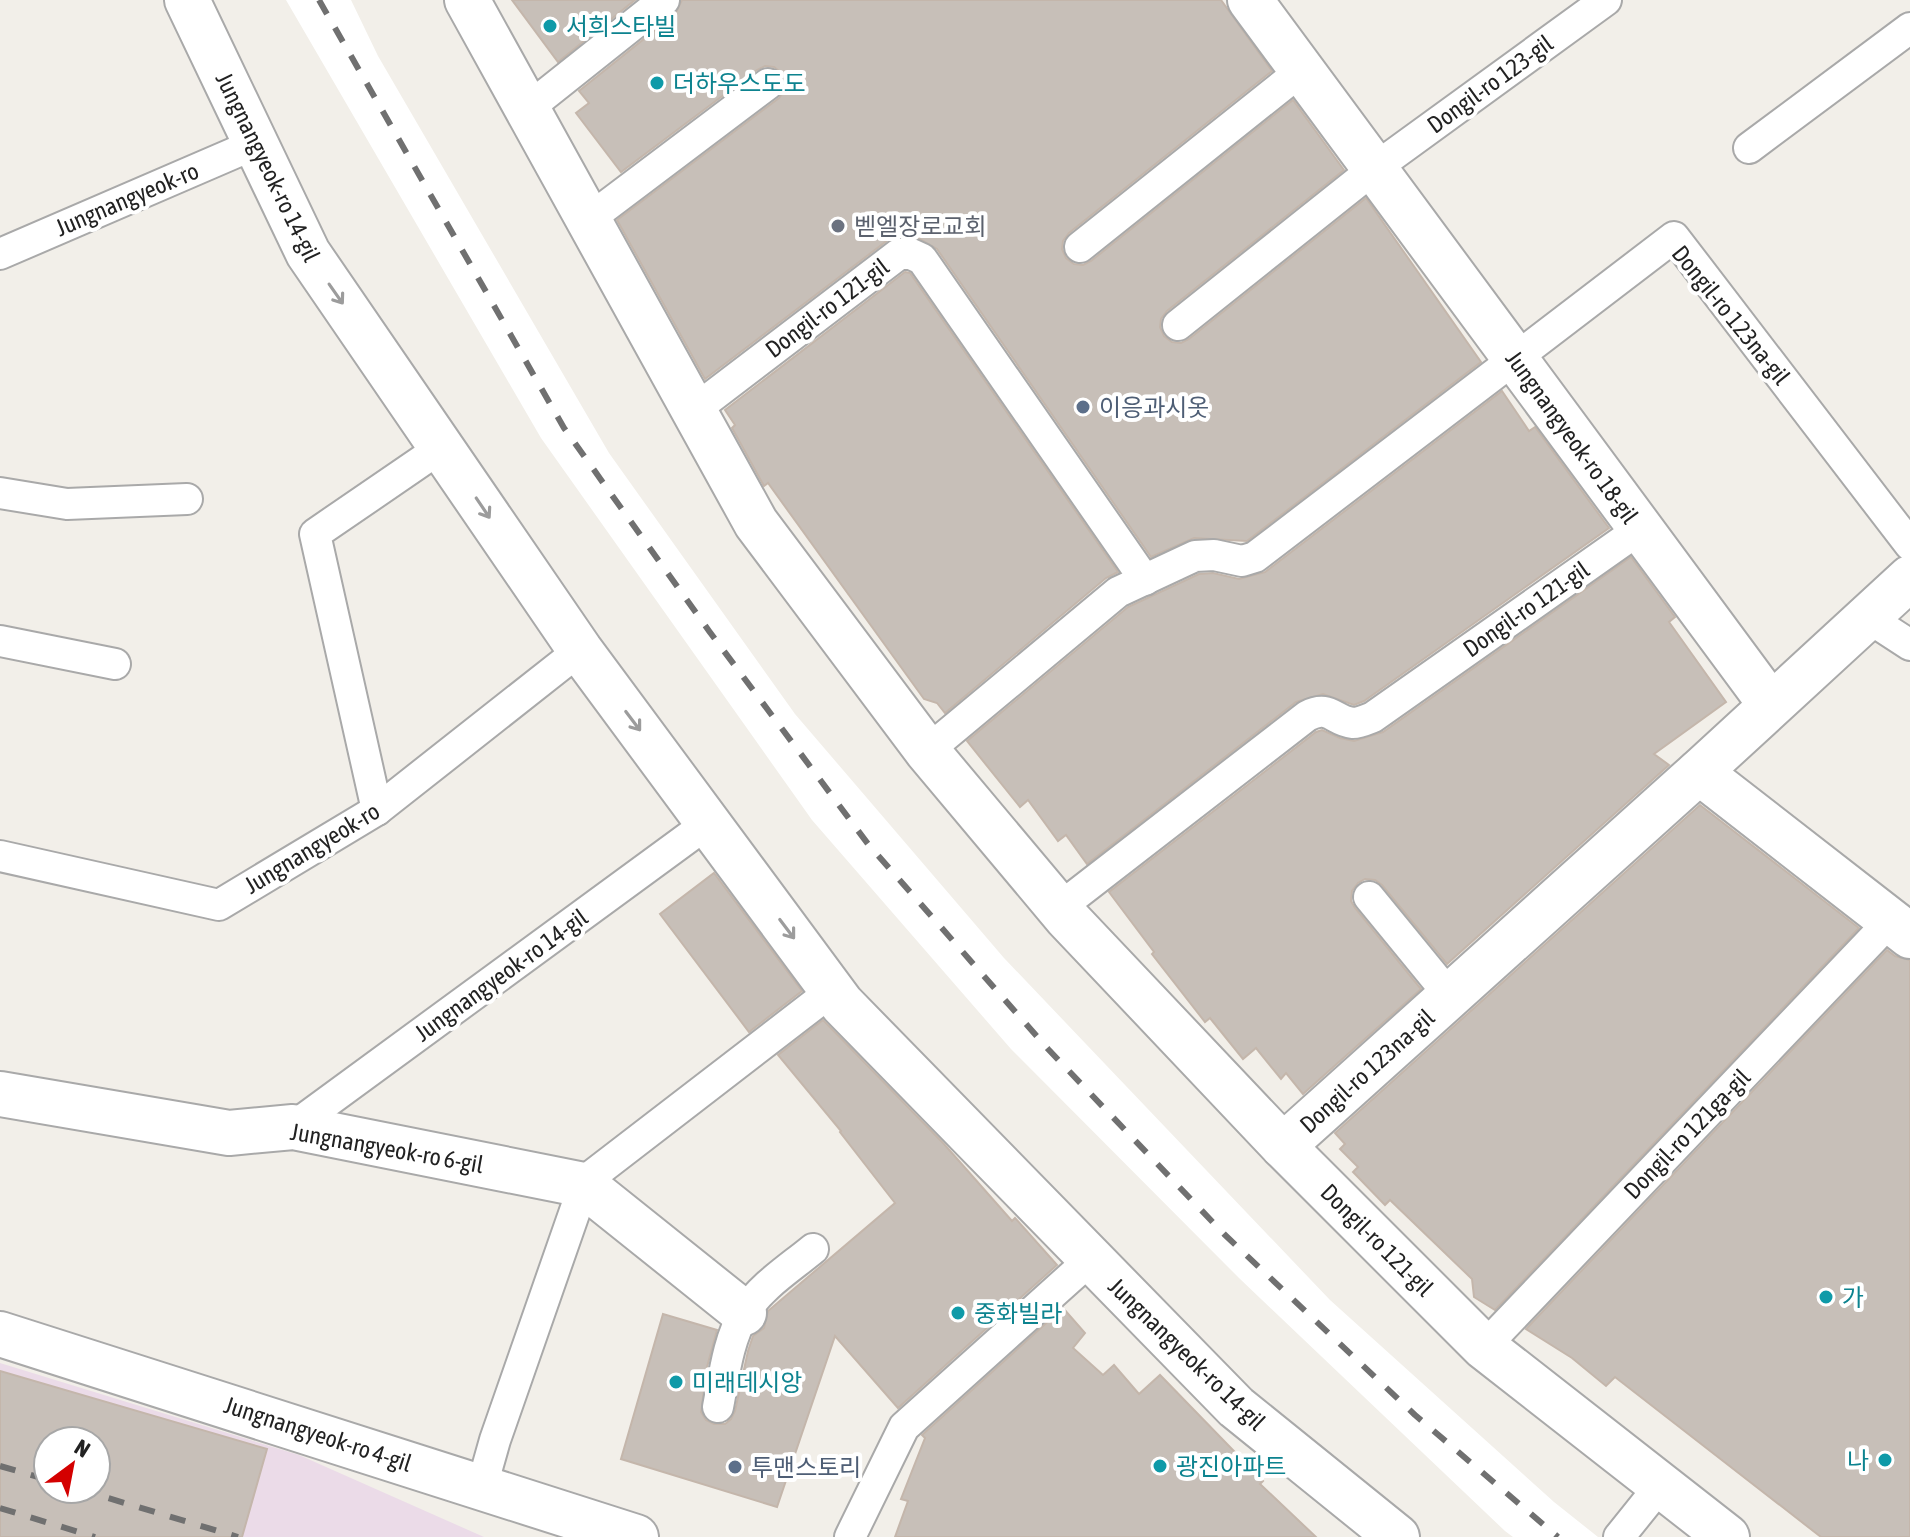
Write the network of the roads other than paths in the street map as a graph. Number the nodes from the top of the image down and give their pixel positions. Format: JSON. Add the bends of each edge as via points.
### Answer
{"nodes":[{"id":1,"x":187,"y":0,"type":"edge"},
{"id":2,"x":467,"y":0,"type":"edge"},
{"id":3,"x":664,"y":0,"type":"edge"},
{"id":4,"x":1250,"y":0,"type":"edge"},
{"id":5,"x":1606,"y":0,"type":"edge"},
{"id":6,"x":1910,"y":28,"type":"edge"},
{"id":7,"x":1302,"y":70,"type":"junction"},
{"id":8,"x":768,"y":84,"type":"dead end"},
{"id":9,"x":527,"y":109,"type":"junction"},
{"id":10,"x":255,"y":144,"type":"junction"},
{"id":11,"x":1749,"y":148,"type":"dead end"},
{"id":12,"x":1375,"y":168,"type":"junction"},
{"id":13,"x":589,"y":219,"type":"junction"},
{"id":14,"x":1080,"y":247,"type":"dead end"},
{"id":15,"x":0,"y":254,"type":"edge"},
{"id":16,"x":1178,"y":325,"type":"dead end"},
{"id":17,"x":1514,"y":358,"type":"junction"},
{"id":18,"x":693,"y":411,"type":"junction"},
{"id":19,"x":442,"y":447,"type":"junction"},
{"id":20,"x":0,"y":493,"type":"edge"},
{"id":21,"x":187,"y":499,"type":"dead end"},
{"id":22,"x":1640,"y":529,"type":"junction"},
{"id":23,"x":1910,"y":545,"type":"edge"},
{"id":24,"x":1910,"y":578,"type":"edge"},
{"id":25,"x":1145,"y":580,"type":"junction"},
{"id":26,"x":1867,"y":617,"type":"junction"},
{"id":27,"x":0,"y":641,"type":"edge"},
{"id":28,"x":1910,"y":645,"type":"edge"},
{"id":29,"x":580,"y":650,"type":"junction"},
{"id":30,"x":115,"y":664,"type":"dead end"},
{"id":31,"x":1771,"y":705,"type":"junction"},
{"id":32,"x":927,"y":751,"type":"junction"},
{"id":33,"x":1699,"y":772,"type":"junction"},
{"id":34,"x":377,"y":810,"type":"junction"},
{"id":35,"x":708,"y":823,"type":"junction"},
{"id":36,"x":0,"y":856,"type":"edge"},
{"id":37,"x":1369,"y":897,"type":"dead end"},
{"id":38,"x":1059,"y":908,"type":"junction"},
{"id":39,"x":1900,"y":929,"type":"edge"},
{"id":40,"x":833,"y":990,"type":"junction"},
{"id":41,"x":1450,"y":996,"type":"junction"},
{"id":42,"x":0,"y":1094,"type":"edge"},
{"id":43,"x":293,"y":1127,"type":"junction"},
{"id":44,"x":1283,"y":1146,"type":"junction"},
{"id":45,"x":584,"y":1185,"type":"junction"},
{"id":46,"x":813,"y":1249,"type":"dead end"},
{"id":47,"x":1091,"y":1259,"type":"junction"},
{"id":48,"x":744,"y":1313,"type":"junction"},
{"id":49,"x":0,"y":1334,"type":"edge"},
{"id":50,"x":1484,"y":1347,"type":"junction"},
{"id":51,"x":718,"y":1407,"type":"dead end"},
{"id":52,"x":482,"y":1486,"type":"junction"},
{"id":53,"x":1660,"y":1486,"type":"junction"},
{"id":54,"x":636,"y":1537,"type":"edge"},
{"id":55,"x":850,"y":1537,"type":"edge"},
{"id":56,"x":1397,"y":1537,"type":"edge"},
{"id":57,"x":1619,"y":1537,"type":"edge"},
{"id":58,"x":1727,"y":1537,"type":"edge"}],
"edges":[{"from":1,"to":10,"type":"street","name":"Jungnangyeok-ro 14-gil"},
{"from":2,"to":9,"type":"street","name":"Dongil-ro 121-gil"},
{"from":3,"to":9,"type":"lane"},
{"from":4,"to":7,"type":"street","name":"Jungnangyeok-ro 18-gil"},
{"from":5,"to":12,"type":"lane","name":"Dongil-ro 123-gil"},
{"from":6,"to":11,"type":"lane"},
{"from":7,"to":12,"type":"street","name":"Jungnangyeok-ro 18-gil"},
{"from":7,"to":14,"type":"lane"},
{"from":8,"to":13,"type":"lane"},
{"from":9,"to":13,"type":"street","name":"Dongil-ro 121-gil"},
{"from":10,"to":15,"type":"lane","name":"Jungnangyeok-ro"},
{"from":10,"to":19,"type":"street","name":"Jungnangyeok-ro 14-gil","one_way":true,"via":[[308,253]]},
{"from":12,"to":16,"type":"lane"},
{"from":12,"to":17,"type":"street","name":"Jungnangyeok-ro 18-gil"},
{"from":13,"to":18,"type":"street","name":"Dongil-ro 121-gil"},
{"from":17,"to":22,"type":"street","name":"Jungnangyeok-ro 18-gil"},
{"from":17,"to":23,"type":"lane","name":"Dongil-ro 123na-gil","via":[[1674,237]]},
{"from":17,"to":25,"type":"lane","via":[[1255,557],[1242,561],[1195,556]]},
{"from":18,"to":25,"type":"lane","name":"Dongil-ro 121-gil","via":[[899,254],[911,254],[922,259]]},
{"from":18,"to":32,"type":"street","name":"Dongil-ro 121-gil","via":[[756,523]]},
{"from":19,"to":29,"type":"street","name":"Jungnangyeok-ro 14-gil","one_way":true},
{"from":19,"to":34,"type":"lane","via":[[315,534]]},
{"from":20,"to":21,"type":"lane","via":[[67,504]]},
{"from":22,"to":31,"type":"street","name":"Jungnangyeok-ro 18-gil"},
{"from":22,"to":38,"type":"lane","name":"Dongil-ro 121-gil","via":[[1373,717],[1353,723],[1325,711],[1307,716]]},
{"from":24,"to":26,"type":"street","name":"Dongil-ro 123na-gil"},
{"from":25,"to":32,"type":"lane","via":[[1118,592]]},
{"from":26,"to":28,"type":"lane"},
{"from":26,"to":31,"type":"street","name":"Dongil-ro 123na-gil"},
{"from":27,"to":30,"type":"lane"},
{"from":29,"to":34,"type":"lane","name":"Jungnangyeok-ro"},
{"from":29,"to":35,"type":"street","name":"Jungnangyeok-ro 14-gil","one_way":true},
{"from":31,"to":33,"type":"street","name":"Dongil-ro 123na-gil"},
{"from":32,"to":38,"type":"street","name":"Dongil-ro 121-gil"},
{"from":33,"to":39,"type":"street","name":"Dongil-ro 121ga-gil"},
{"from":33,"to":41,"type":"street","name":"Dongil-ro 123na-gil"},
{"from":34,"to":36,"type":"lane","name":"Jungnangyeok-ro","via":[[219,905]]},
{"from":35,"to":40,"type":"street","name":"Jungnangyeok-ro 14-gil","one_way":true},
{"from":35,"to":43,"type":"lane","name":"Jungnangyeok-ro 14-gil"},
{"from":37,"to":41,"type":"lane","name":"Dongil-ro 123na-gil"},
{"from":38,"to":44,"type":"street","name":"Dongil-ro 121-gil"},
{"from":39,"to":50,"type":"lane","name":"Dongil-ro 121ga-gil"},
{"from":40,"to":45,"type":"lane"},
{"from":40,"to":47,"type":"street","name":"Jungnangyeok-ro 14-gil"},
{"from":41,"to":44,"type":"street","name":"Dongil-ro 123na-gil"},
{"from":42,"to":43,"type":"street","name":"Jungnangyeok-ro 6-gil","via":[[229,1133]]},
{"from":43,"to":45,"type":"street","name":"Jungnangyeok-ro 6-gil"},
{"from":44,"to":50,"type":"street","name":"Dongil-ro 121-gil"},
{"from":45,"to":48,"type":"street","name":"Jungnangyeok-ro 6-gil"},
{"from":45,"to":52,"type":"lane"},
{"from":46,"to":48,"type":"lane"},
{"from":47,"to":55,"type":"lane","name":"Jungnangyeok-ro 14-gil","via":[[904,1427]]},
{"from":47,"to":56,"type":"street","name":"Jungnangyeok-ro 14-gil","via":[[1236,1407]]},
{"from":48,"to":51,"type":"lane"},
{"from":49,"to":52,"type":"street","name":"Jungnangyeok-ro 4-gil"},
{"from":50,"to":53,"type":"street","name":"Dongil-ro 121-gil"},
{"from":52,"to":54,"type":"street","name":"Jungnangyeok-ro 4-gil"},
{"from":53,"to":57,"type":"lane"},
{"from":53,"to":58,"type":"street","name":"Dongil-ro 121-gil"}]}
